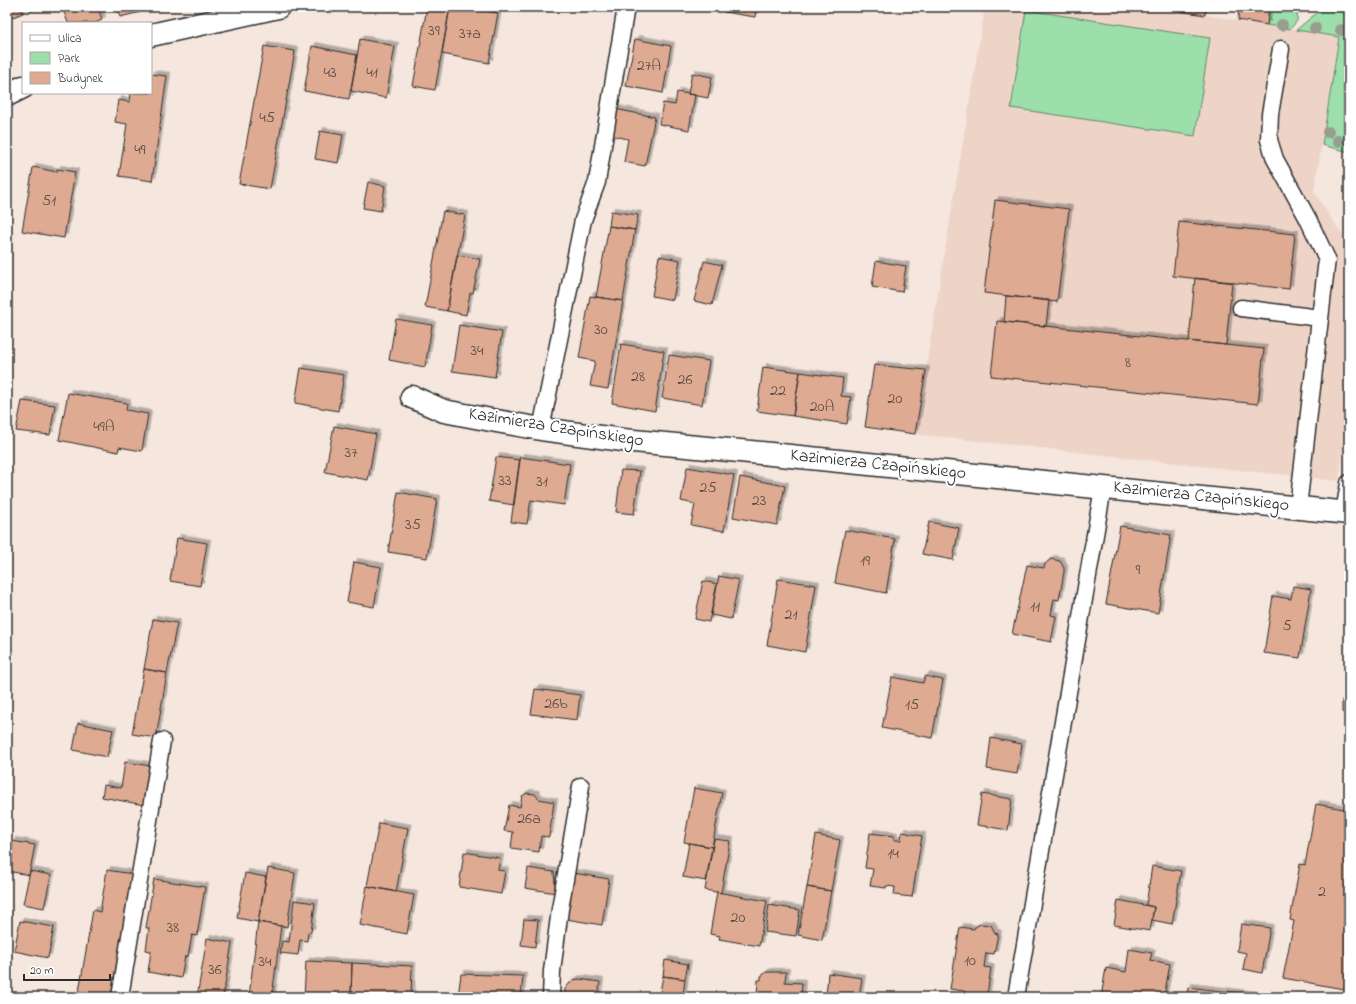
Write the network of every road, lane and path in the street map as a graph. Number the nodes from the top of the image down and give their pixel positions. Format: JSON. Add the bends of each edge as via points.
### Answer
{"nodes":[{"id":1,"x":278,"y":7,"type":"edge"},
{"id":2,"x":626,"y":7,"type":"edge"},
{"id":3,"x":152,"y":35,"type":"edge"},
{"id":4,"x":1281,"y":49,"type":"dead end"},
{"id":5,"x":22,"y":88,"type":"edge"},
{"id":6,"x":7,"y":95,"type":"edge"},
{"id":7,"x":1241,"y":308,"type":"dead end"},
{"id":8,"x":1320,"y":318,"type":"junction"},
{"id":9,"x":412,"y":397,"type":"dead end"},
{"id":10,"x":541,"y":429,"type":"junction"},
{"id":11,"x":1349,"y":483,"type":"edge"},
{"id":12,"x":1103,"y":488,"type":"junction"},
{"id":13,"x":1298,"y":507,"type":"junction"},
{"id":14,"x":1346,"y":512,"type":"edge"},
{"id":15,"x":162,"y":741,"type":"dead end"},
{"id":16,"x":580,"y":786,"type":"dead end"},
{"id":17,"x":120,"y":997,"type":"edge"},
{"id":18,"x":551,"y":997,"type":"edge"},
{"id":19,"x":1016,"y":997,"type":"edge"}],
"edges":[{"from":1,"to":3,"type":"street"},
{"from":2,"to":10,"type":"lane","via":[[597,182],[583,220]]},
{"from":4,"to":8,"type":"lane","via":[[1270,114],[1269,140],[1275,159],[1327,259]]},
{"from":5,"to":6,"type":"street"},
{"from":7,"to":8,"type":"lane"},
{"from":8,"to":13,"type":"lane"},
{"from":9,"to":10,"type":"street","name":"Kazimierza Czapińskiego","via":[[444,411]]},
{"from":10,"to":12,"type":"street","name":"Kazimierza Czapińskiego","via":[[623,440]]},
{"from":11,"to":14,"type":"lane"},
{"from":12,"to":13,"type":"street","name":"Kazimierza Czapińskiego"},
{"from":12,"to":19,"type":"lane"},
{"from":13,"to":14,"type":"street","name":"Kazimierza Czapińskiego"},
{"from":15,"to":17,"type":"lane"},
{"from":16,"to":18,"type":"lane","via":[[559,917]]}]}
